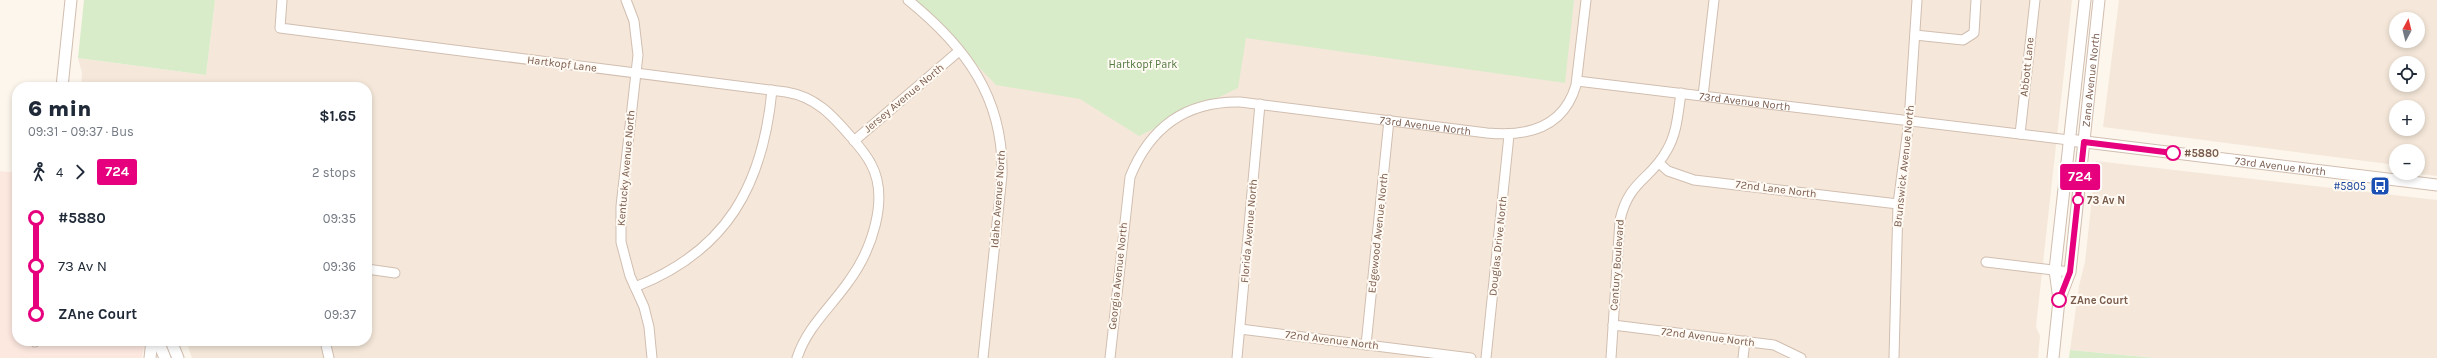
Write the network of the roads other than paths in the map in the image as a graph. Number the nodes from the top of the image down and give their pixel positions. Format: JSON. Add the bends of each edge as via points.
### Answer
{"nodes":[{"id":1,"x":71,"y":0,"type":"edge"},
{"id":2,"x":282,"y":0,"type":"edge"},
{"id":3,"x":626,"y":0,"type":"edge"},
{"id":4,"x":908,"y":0,"type":"edge"},
{"id":5,"x":1586,"y":0,"type":"edge"},
{"id":6,"x":1714,"y":0,"type":"edge"},
{"id":7,"x":1917,"y":0,"type":"edge"},
{"id":8,"x":1976,"y":0,"type":"edge"},
{"id":9,"x":2035,"y":0,"type":"edge"},
{"id":10,"x":2085,"y":0,"type":"edge"},
{"id":11,"x":2099,"y":0,"type":"edge"},
{"id":12,"x":1915,"y":35,"type":"junction"},
{"id":13,"x":959,"y":51,"type":"junction"},
{"id":14,"x":636,"y":73,"type":"junction"},
{"id":15,"x":1577,"y":81,"type":"junction"},
{"id":16,"x":63,"y":82,"type":"edge"},
{"id":17,"x":772,"y":90,"type":"junction"},
{"id":18,"x":1681,"y":93,"type":"junction"},
{"id":19,"x":1703,"y":96,"type":"junction"},
{"id":20,"x":1260,"y":104,"type":"junction"},
{"id":21,"x":1389,"y":120,"type":"junction"},
{"id":22,"x":1910,"y":121,"type":"junction"},
{"id":23,"x":2020,"y":134,"type":"junction"},
{"id":24,"x":1509,"y":135,"type":"junction"},
{"id":25,"x":854,"y":140,"type":"junction"},
{"id":26,"x":2069,"y":140,"type":"junction"},
{"id":27,"x":2084,"y":142,"type":"junction"},
{"id":28,"x":1659,"y":163,"type":"junction"},
{"id":29,"x":2437,"y":185,"type":"edge"},
{"id":30,"x":1126,"y":195,"type":"joint"},
{"id":31,"x":1898,"y":204,"type":"junction"},
{"id":32,"x":1986,"y":262,"type":"dead end"},
{"id":33,"x":372,"y":270,"type":"edge"},
{"id":34,"x":2055,"y":270,"type":"junction"},
{"id":35,"x":2070,"y":272,"type":"junction"},
{"id":36,"x":395,"y":273,"type":"dead end"},
{"id":37,"x":635,"y":287,"type":"junction"},
{"id":38,"x":2059,"y":300,"type":"junction"},
{"id":39,"x":1613,"y":326,"type":"junction"},
{"id":40,"x":1240,"y":328,"type":"junction"},
{"id":41,"x":1745,"y":341,"type":"junction"},
{"id":42,"x":1366,"y":345,"type":"junction"},
{"id":43,"x":151,"y":346,"type":"edge"},
{"id":44,"x":160,"y":346,"type":"edge"},
{"id":45,"x":173,"y":346,"type":"edge"},
{"id":46,"x":326,"y":346,"type":"edge"},
{"id":47,"x":1894,"y":357,"type":"dead end"},
{"id":48,"x":150,"y":358,"type":"edge"},
{"id":49,"x":165,"y":358,"type":"edge"},
{"id":50,"x":178,"y":358,"type":"edge"},
{"id":51,"x":329,"y":358,"type":"edge"},
{"id":52,"x":652,"y":358,"type":"edge"},
{"id":53,"x":797,"y":358,"type":"edge"},
{"id":54,"x":983,"y":358,"type":"edge"},
{"id":55,"x":1110,"y":358,"type":"edge"},
{"id":56,"x":1237,"y":358,"type":"edge"},
{"id":57,"x":1472,"y":358,"type":"edge"},
{"id":58,"x":1486,"y":358,"type":"edge"},
{"id":59,"x":1611,"y":358,"type":"edge"},
{"id":60,"x":1743,"y":358,"type":"edge"},
{"id":61,"x":1801,"y":358,"type":"edge"},
{"id":62,"x":2053,"y":358,"type":"edge"}],
"edges":[{"from":1,"to":16,"type":"street"},
{"from":2,"to":14,"type":"street","name":"Hartkopf Lane","via":[[280,28]]},
{"from":3,"to":14,"type":"street","name":"Kentucky Avenue North","via":[[637,38]]},
{"from":4,"to":13,"type":"street","name":"Idaho Avenue North","via":[[936,25]]},
{"from":5,"to":15,"type":"street"},
{"from":6,"to":19,"type":"street"},
{"from":7,"to":12,"type":"street","name":"Brunswick Avenue North"},
{"from":8,"to":12,"type":"street","via":[[1974,33],[1963,40]]},
{"from":9,"to":23,"type":"street","name":"Abbott Lane"},
{"from":10,"to":26,"type":"street","name":"Zane Avenue North"},
{"from":11,"to":27,"type":"street","name":"Zane Avenue North"},
{"from":12,"to":22,"type":"street","name":"Brunswick Avenue North"},
{"from":13,"to":25,"type":"street","name":"Jersey Avenue North"},
{"from":13,"to":54,"type":"street","name":"Idaho Avenue North","via":[[992,103],[1002,151]]},
{"from":14,"to":17,"type":"street","name":"Hartkopf Lane"},
{"from":14,"to":37,"type":"street","name":"Kentucky Avenue North","via":[[620,224],[625,259]]},
{"from":15,"to":18,"type":"street","name":"73rd Avenue North"},
{"from":15,"to":24,"type":"street","name":"73rd Avenue North","via":[[1566,109],[1555,119],[1544,125]]},
{"from":17,"to":25,"type":"street","name":"Hartkopf Lane","via":[[799,94],[812,99]]},
{"from":17,"to":37,"type":"street","via":[[770,121],[756,173],[729,219],[692,256],[670,271]]},
{"from":18,"to":19,"type":"street","name":"73rd Avenue North"},
{"from":18,"to":28,"type":"street","name":"Century Boulevard","via":[[1673,138]]},
{"from":19,"to":22,"type":"street","name":"73rd Avenue North"},
{"from":20,"to":21,"type":"street","name":"73rd Avenue North"},
{"from":20,"to":30,"type":"street","name":"73rd Avenue North","via":[[1207,104],[1174,119],[1159,130],[1137,160]]},
{"from":20,"to":40,"type":"street","name":"Florida Avenue North"},
{"from":21,"to":24,"type":"street","name":"73rd Avenue North"},
{"from":21,"to":42,"type":"street","name":"Edgewood Avenue North"},
{"from":22,"to":23,"type":"street","name":"73rd Avenue North"},
{"from":22,"to":31,"type":"street","name":"Brunswick Avenue North"},
{"from":23,"to":26,"type":"street","name":"73rd Avenue North"},
{"from":24,"to":58,"type":"street","name":"Douglas Drive North"},
{"from":25,"to":53,"type":"street","name":"Jersey Avenue North","via":[[871,164],[877,180],[878,213],[872,236],[850,279],[810,329]]},
{"from":26,"to":27,"type":"street","name":"73rd Avenue North"},
{"from":26,"to":34,"type":"street","name":"Zane Avenue North"},
{"from":27,"to":29,"type":"street","name":"73rd Avenue North"},
{"from":27,"to":35,"type":"street","name":"Zane Avenue North"},
{"from":28,"to":31,"type":"street","name":"72nd Lane North","via":[[1674,174],[1694,180]]},
{"from":28,"to":39,"type":"street","name":"Century Boulevard","via":[[1637,183],[1623,206]]},
{"from":30,"to":55,"type":"street","name":"Georgia Avenue North"},
{"from":31,"to":47,"type":"street","name":"Brunswick Avenue North"},
{"from":32,"to":34,"type":"street"},
{"from":33,"to":36,"type":"street"},
{"from":34,"to":35,"type":"street"},
{"from":34,"to":38,"type":"street","name":"Zane Avenue North"},
{"from":35,"to":38,"type":"street","name":"Zane Avenue North"},
{"from":37,"to":52,"type":"street","name":"Kentucky Avenue North","via":[[649,327]]},
{"from":38,"to":62,"type":"street","name":"Zane Avenue North"},
{"from":39,"to":41,"type":"street","name":"72nd Avenue North"},
{"from":39,"to":59,"type":"street","name":"Century Boulevard"},
{"from":40,"to":42,"type":"street","name":"72nd Avenue North"},
{"from":40,"to":56,"type":"street","name":"Florida Avenue North"},
{"from":41,"to":60,"type":"street"},
{"from":41,"to":61,"type":"street","name":"72nd Avenue North","via":[[1774,345]]},
{"from":42,"to":57,"type":"street","name":"72nd Avenue North"},
{"from":43,"to":48,"type":"street"},
{"from":44,"to":49,"type":"street"},
{"from":45,"to":50,"type":"street"},
{"from":46,"to":51,"type":"street"}]}
